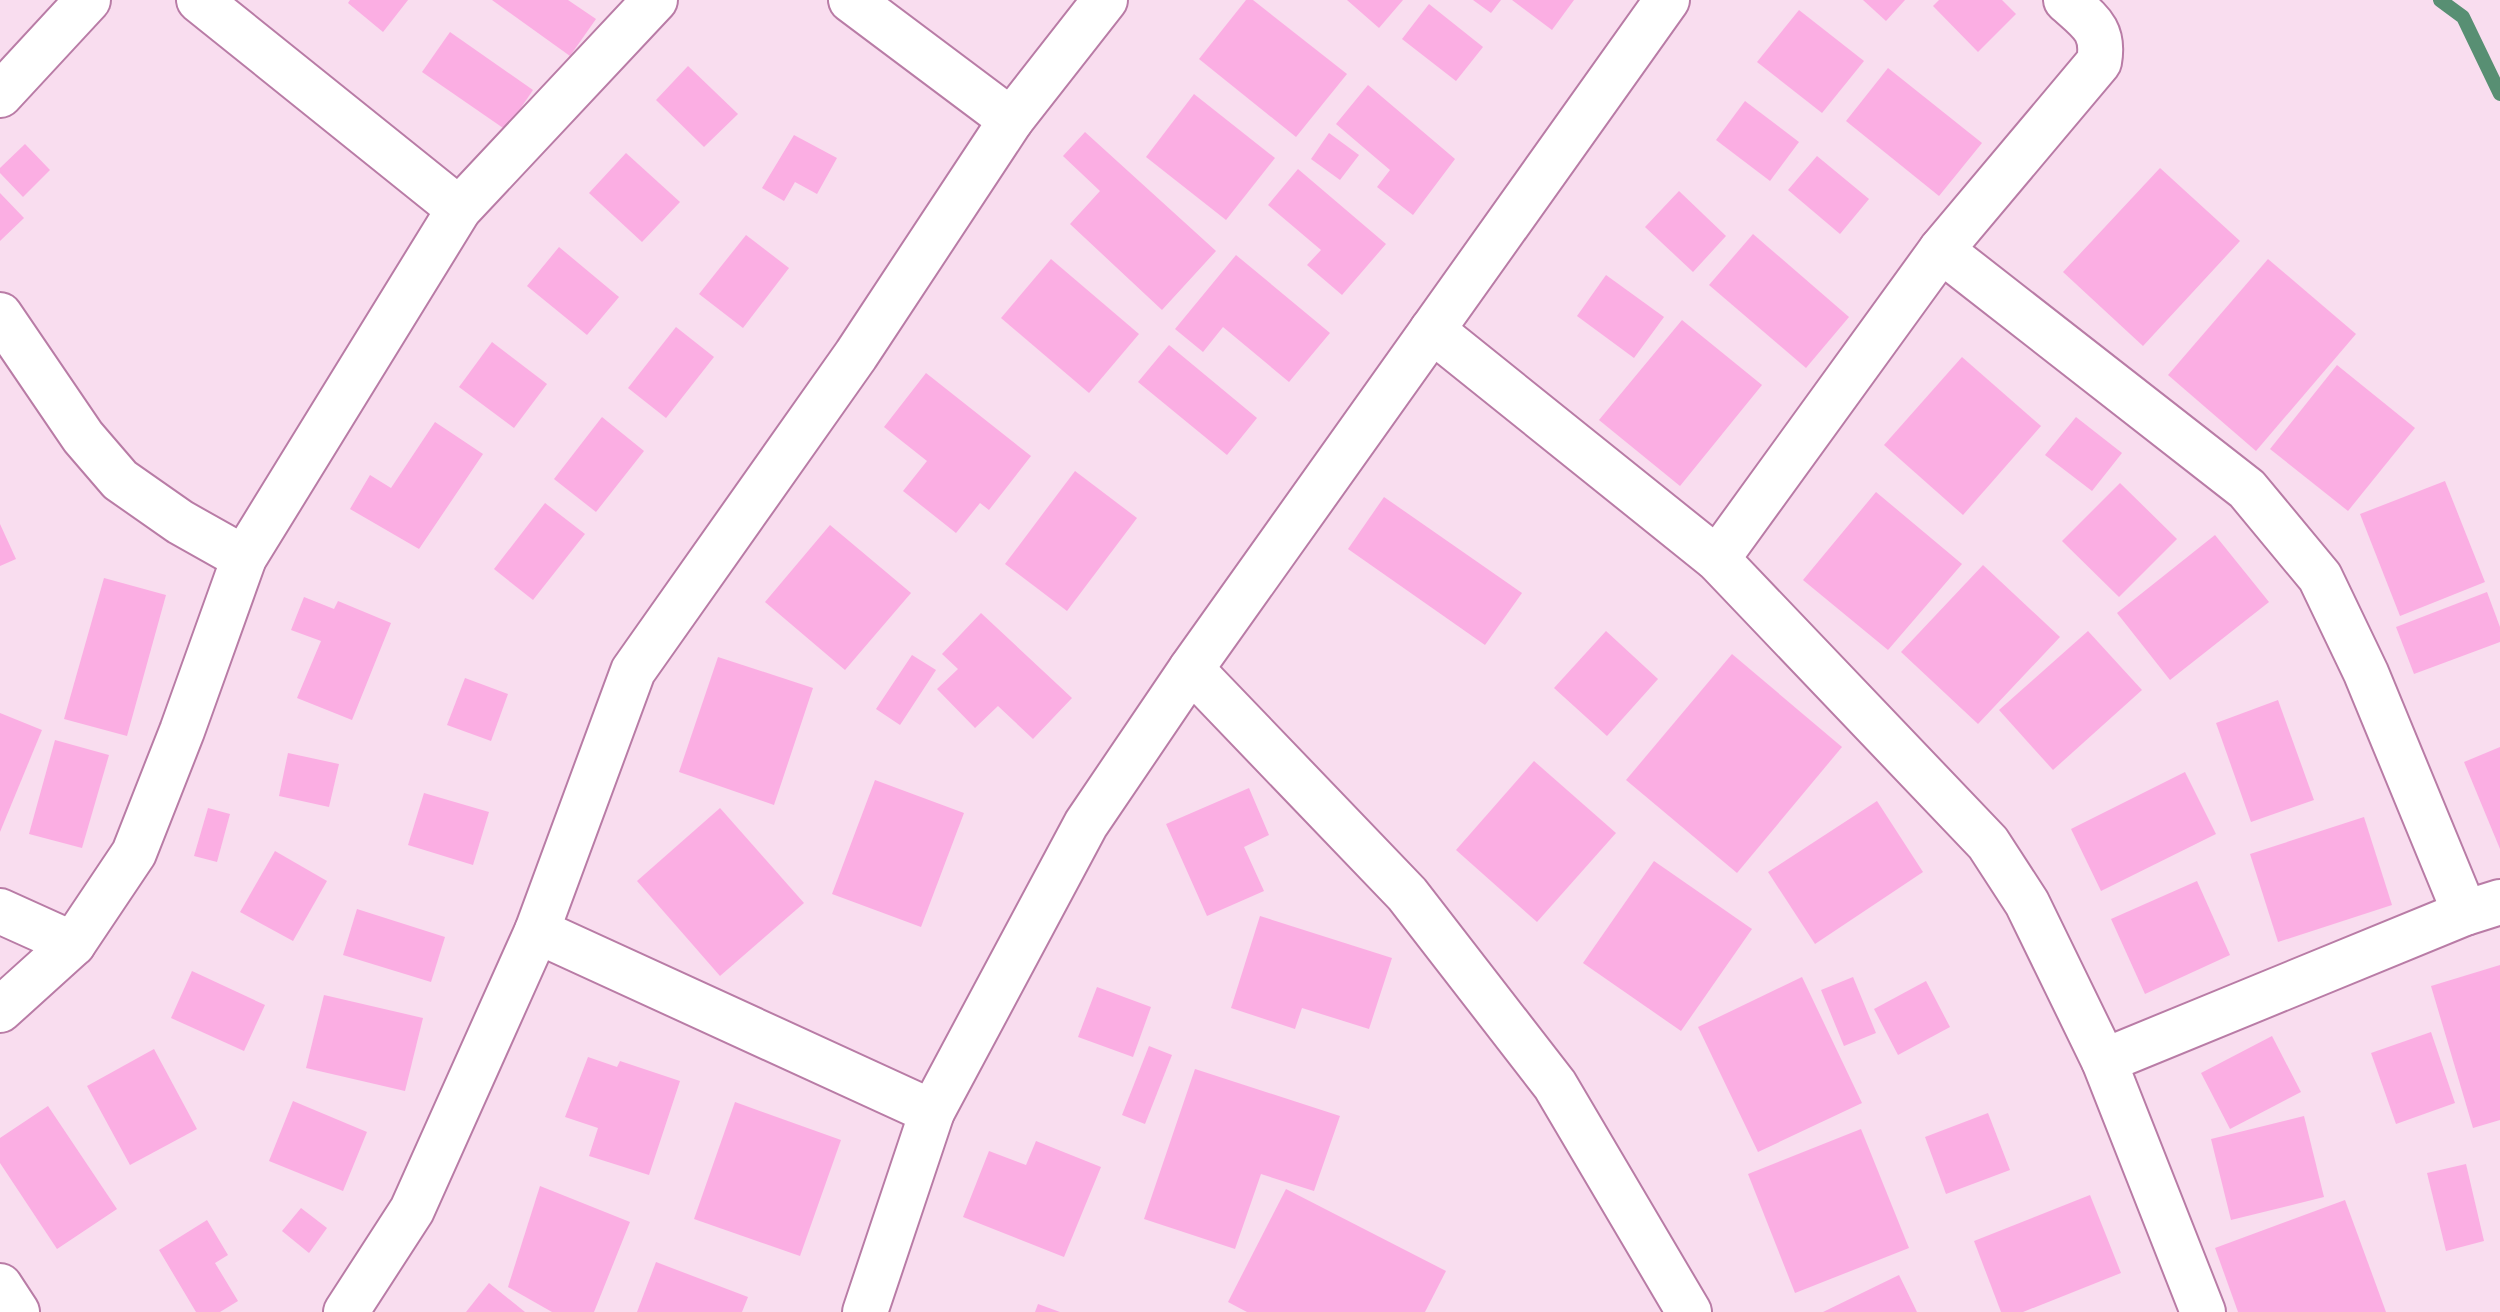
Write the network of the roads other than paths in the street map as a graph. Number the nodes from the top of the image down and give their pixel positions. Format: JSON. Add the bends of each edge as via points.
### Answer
{"nodes":[{"id":1,"x":88,"y":0,"type":"edge"},
{"id":2,"x":199,"y":0,"type":"edge"},
{"id":3,"x":655,"y":0,"type":"edge"},
{"id":4,"x":851,"y":0,"type":"edge"},
{"id":5,"x":1105,"y":0,"type":"edge"},
{"id":6,"x":1667,"y":0,"type":"edge"},
{"id":7,"x":2066,"y":0,"type":"edge"},
{"id":8,"x":0,"y":95,"type":"edge"},
{"id":9,"x":1011,"y":120,"type":"junction"},
{"id":10,"x":459,"y":209,"type":"junction"},
{"id":11,"x":1941,"y":250,"type":"junction"},
{"id":12,"x":0,"y":315,"type":"edge"},
{"id":13,"x":1432,"y":330,"type":"junction"},
{"id":14,"x":244,"y":558,"type":"junction"},
{"id":15,"x":1717,"y":559,"type":"junction"},
{"id":16,"x":1191,"y":669,"type":"junction"},
{"id":17,"x":2483,"y":907,"type":"edge"},
{"id":18,"x":0,"y":911,"type":"edge"},
{"id":19,"x":537,"y":931,"type":"junction"},
{"id":20,"x":73,"y":944,"type":"junction"},
{"id":21,"x":0,"y":1010,"type":"edge"},
{"id":22,"x":2104,"y":1061,"type":"junction"},
{"id":23,"x":932,"y":1112,"type":"junction"},
{"id":24,"x":0,"y":1286,"type":"edge"},
{"id":25,"x":17,"y":1312,"type":"edge"},
{"id":26,"x":346,"y":1312,"type":"edge"},
{"id":27,"x":865,"y":1312,"type":"edge"},
{"id":28,"x":1689,"y":1312,"type":"edge"},
{"id":29,"x":2203,"y":1312,"type":"edge"}],
"edges":[{"from":1,"to":8,"type":"street"},
{"from":2,"to":10,"type":"street"},
{"from":3,"to":10,"type":"street"},
{"from":4,"to":9,"type":"street"},
{"from":5,"to":9,"type":"street"},
{"from":6,"to":13,"type":"street"},
{"from":7,"to":11,"type":"street","via":[[2097,29],[2103,44],[2099,62]]},
{"from":9,"to":19,"type":"street","via":[[856,355],[633,671]]},
{"from":10,"to":14,"type":"street"},
{"from":11,"to":15,"type":"street"},
{"from":11,"to":17,"type":"street","via":[[2247,489],[2320,577]]},
{"from":12,"to":14,"type":"street","via":[[83,437],[120,480]]},
{"from":13,"to":15,"type":"street"},
{"from":13,"to":16,"type":"street"},
{"from":14,"to":20,"type":"street","via":[[134,853]]},
{"from":15,"to":22,"type":"street","via":[[1988,843],[2027,903]]},
{"from":16,"to":23,"type":"street","via":[[1086,824]]},
{"from":16,"to":28,"type":"street","via":[[1407,894],[1555,1085]]},
{"from":17,"to":22,"type":"street"},
{"from":18,"to":20,"type":"street"},
{"from":19,"to":23,"type":"street"},
{"from":19,"to":26,"type":"street","via":[[412,1210]]},
{"from":20,"to":21,"type":"street"},
{"from":22,"to":29,"type":"street"},
{"from":23,"to":27,"type":"street"},
{"from":24,"to":25,"type":"street"}]}
